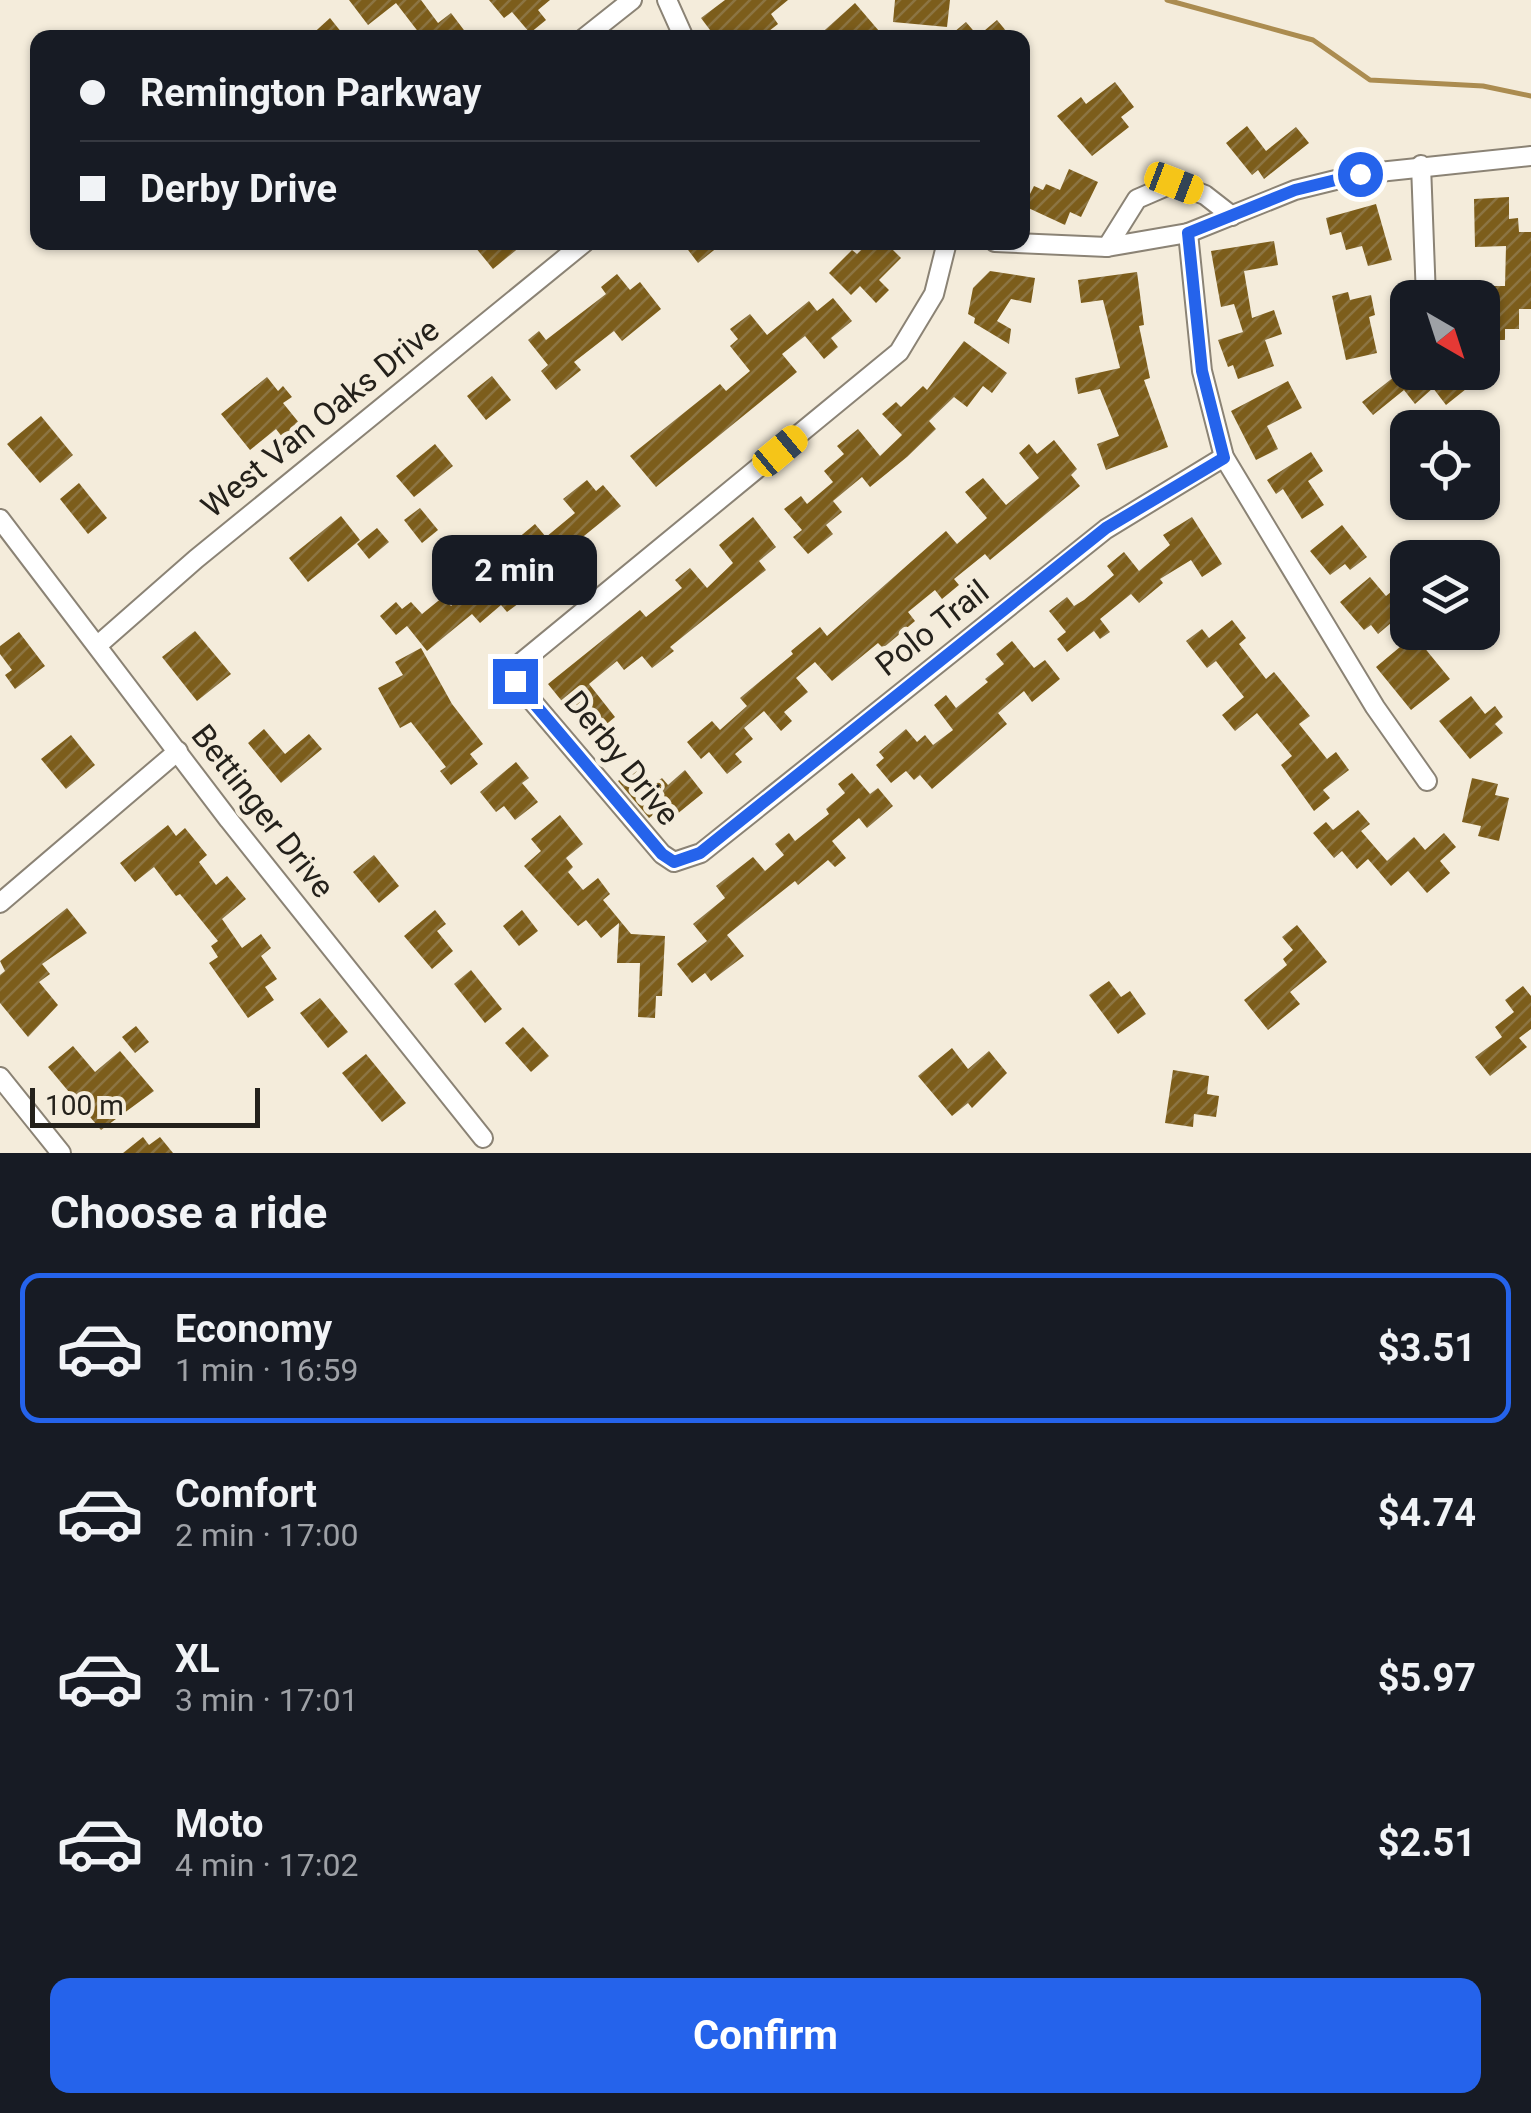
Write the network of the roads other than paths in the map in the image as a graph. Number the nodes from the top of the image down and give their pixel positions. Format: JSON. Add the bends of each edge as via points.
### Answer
{"nodes":[{"id":1,"x":632,"y":0,"type":"edge"},
{"id":2,"x":667,"y":0,"type":"edge"},
{"id":3,"x":594,"y":30,"type":"edge"},
{"id":4,"x":680,"y":30,"type":"edge"},
{"id":5,"x":1531,"y":156,"type":"edge"},
{"id":6,"x":1421,"y":165,"type":"junction"},
{"id":7,"x":1232,"y":216,"type":"junction"},
{"id":8,"x":1188,"y":233,"type":"junction"},
{"id":9,"x":1030,"y":243,"type":"edge"},
{"id":10,"x":1107,"y":246,"type":"junction"},
{"id":11,"x":575,"y":250,"type":"edge"},
{"id":12,"x":946,"y":250,"type":"edge"},
{"id":13,"x":1425,"y":280,"type":"edge"},
{"id":14,"x":1224,"y":458,"type":"junction"},
{"id":15,"x":0,"y":519,"type":"edge"},
{"id":16,"x":98,"y":645,"type":"junction"},
{"id":17,"x":178,"y":752,"type":"junction"},
{"id":18,"x":1428,"y":781,"type":"dead end"},
{"id":19,"x":687,"y":860,"type":"joint"},
{"id":20,"x":0,"y":903,"type":"edge"},
{"id":21,"x":0,"y":1077,"type":"edge"},
{"id":22,"x":483,"y":1138,"type":"dead end"},
{"id":23,"x":60,"y":1153,"type":"edge"}],
"edges":[{"from":1,"to":3,"type":"street"},
{"from":2,"to":4,"type":"street"},
{"from":5,"to":6,"type":"street"},
{"from":6,"to":7,"type":"street","via":[[1295,190]]},
{"from":6,"to":13,"type":"street"},
{"from":7,"to":8,"type":"street"},
{"from":7,"to":10,"type":"street","via":[[1206,195],[1174,183],[1137,198]]},
{"from":8,"to":10,"type":"street"},
{"from":8,"to":14,"type":"street","via":[[1202,371]]},
{"from":9,"to":10,"type":"street"},
{"from":11,"to":16,"type":"street","name":"West Van Oaks Drive"},
{"from":12,"to":19,"type":"street","name":"Derby Drive","via":[[934,294],[899,352],[512,670],[662,854]]},
{"from":14,"to":18,"type":"street","via":[[1375,708]]},
{"from":14,"to":19,"type":"street","name":"Polo Trail","via":[[1106,528]]},
{"from":15,"to":16,"type":"street","name":"Bettinger Drive"},
{"from":16,"to":17,"type":"street","name":"Bettinger Drive"},
{"from":17,"to":20,"type":"street"},
{"from":17,"to":22,"type":"street","name":"Bettinger Drive"},
{"from":21,"to":23,"type":"street"}]}
